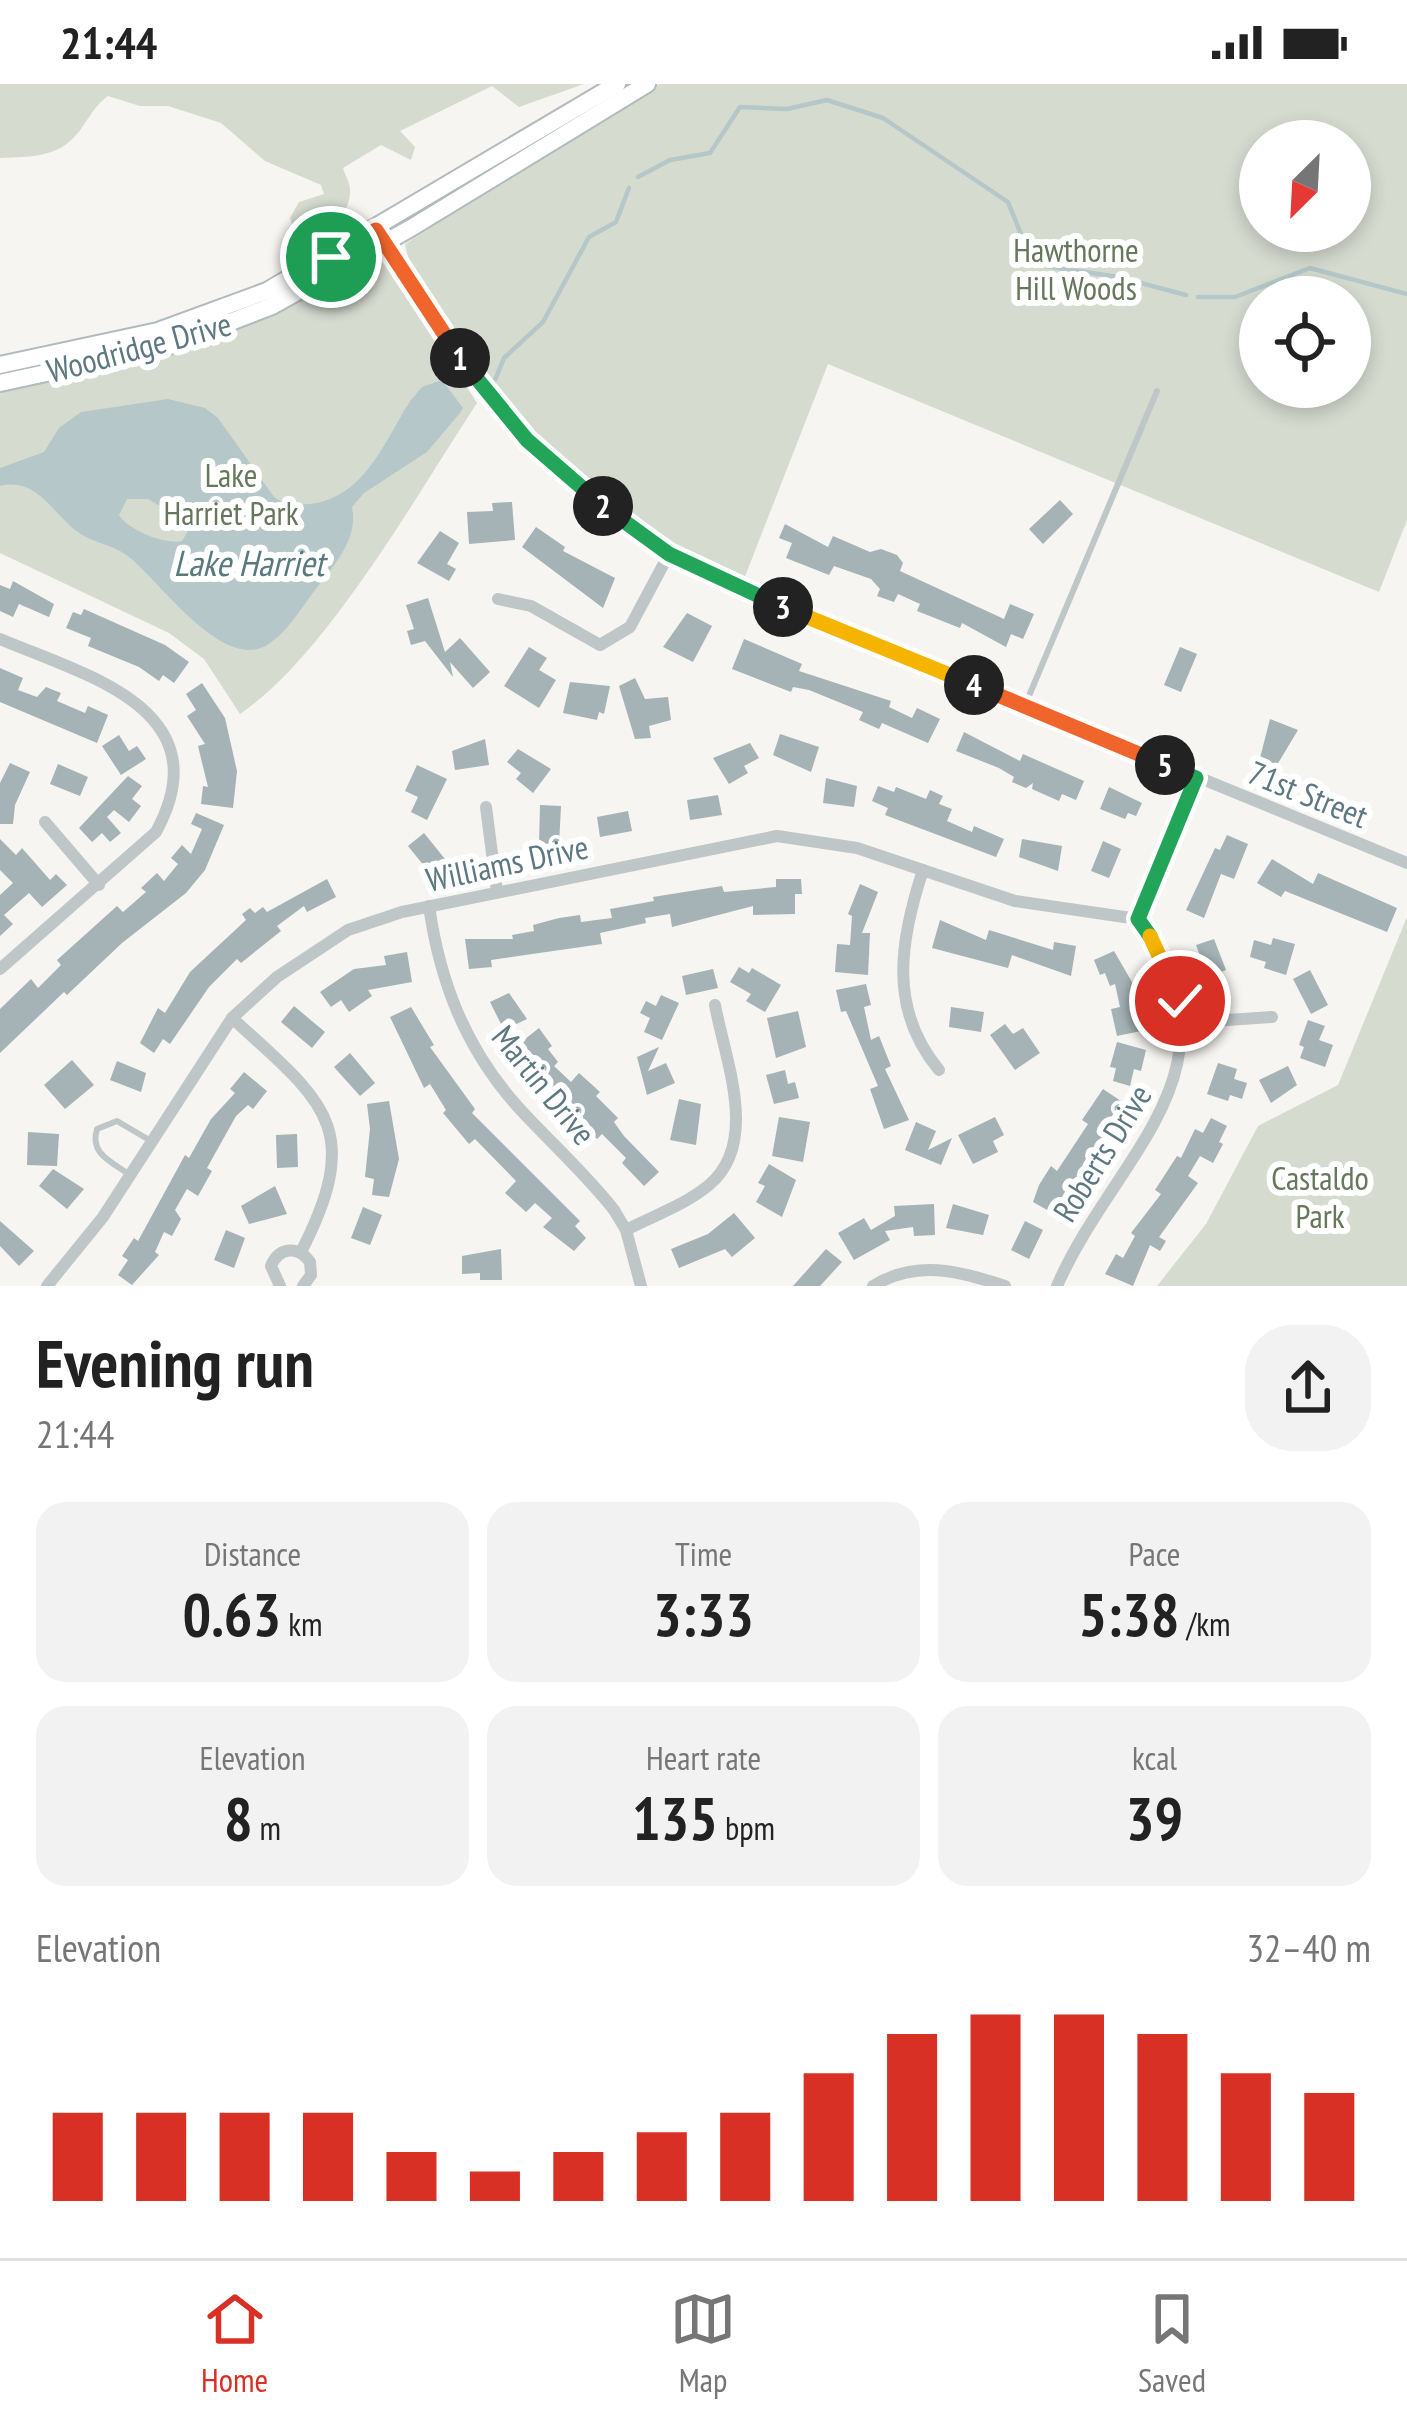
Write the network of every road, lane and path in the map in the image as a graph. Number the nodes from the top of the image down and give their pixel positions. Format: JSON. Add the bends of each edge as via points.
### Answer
{"nodes":[{"id":1,"x":617,"y":84,"type":"edge"},
{"id":2,"x":647,"y":84,"type":"edge"},
{"id":3,"x":380,"y":235,"type":"junction"},
{"id":4,"x":0,"y":365,"type":"edge"},
{"id":5,"x":0,"y":383,"type":"edge"},
{"id":6,"x":1157,"y":391,"type":"dead end"},
{"id":7,"x":669,"y":554,"type":"junction"},
{"id":8,"x":498,"y":599,"type":"dead end"},
{"id":9,"x":0,"y":639,"type":"edge"},
{"id":10,"x":1025,"y":706,"type":"junction"},
{"id":11,"x":1196,"y":778,"type":"junction"},
{"id":12,"x":486,"y":807,"type":"dead end"},
{"id":13,"x":45,"y":822,"type":"dead end"},
{"id":14,"x":1407,"y":863,"type":"edge"},
{"id":15,"x":923,"y":870,"type":"junction"},
{"id":16,"x":99,"y":885,"type":"junction"},
{"id":17,"x":497,"y":892,"type":"junction"},
{"id":18,"x":429,"y":906,"type":"junction"},
{"id":19,"x":1138,"y":919,"type":"junction"},
{"id":20,"x":0,"y":969,"type":"edge"},
{"id":21,"x":715,"y":1005,"type":"dead end"},
{"id":22,"x":1272,"y":1017,"type":"dead end"},
{"id":23,"x":232,"y":1018,"type":"junction"},
{"id":24,"x":1183,"y":1023,"type":"junction"},
{"id":25,"x":940,"y":1070,"type":"dead end"},
{"id":26,"x":151,"y":1141,"type":"junction"},
{"id":27,"x":130,"y":1175,"type":"junction"},
{"id":28,"x":626,"y":1230,"type":"junction"},
{"id":29,"x":301,"y":1252,"type":"junction"},
{"id":30,"x":47,"y":1286,"type":"edge"},
{"id":31,"x":280,"y":1286,"type":"edge"},
{"id":32,"x":303,"y":1286,"type":"edge"},
{"id":33,"x":640,"y":1286,"type":"edge"},
{"id":34,"x":873,"y":1286,"type":"edge"},
{"id":35,"x":1005,"y":1286,"type":"edge"},
{"id":36,"x":1057,"y":1286,"type":"edge"}],
"edges":[{"from":1,"to":3,"type":"street","name":"Woodridge Drive"},
{"from":2,"to":3,"type":"street","name":"Woodridge Drive"},
{"from":3,"to":4,"type":"street","name":"Woodridge Drive","via":[[197,320]]},
{"from":3,"to":5,"type":"street","name":"Woodridge Drive","via":[[272,306],[198,337]]},
{"from":3,"to":7,"type":"street","name":"71st Street","via":[[518,430]]},
{"from":6,"to":10,"type":"lane"},
{"from":7,"to":8,"type":"street","via":[[630,627],[600,645],[531,606]]},
{"from":7,"to":10,"type":"street","name":"71st Street"},
{"from":9,"to":16,"type":"street","via":[[137,699],[160,728],[174,773],[169,803],[156,832]]},
{"from":10,"to":11,"type":"street","name":"71st Street"},
{"from":11,"to":14,"type":"street","name":"71st Street"},
{"from":11,"to":19,"type":"street"},
{"from":12,"to":17,"type":"street"},
{"from":13,"to":16,"type":"street"},
{"from":15,"to":17,"type":"street","name":"Williams Drive","via":[[857,848],[776,836]]},
{"from":15,"to":19,"type":"street","name":"Williams Drive","via":[[1015,901]]},
{"from":15,"to":25,"type":"street","via":[[901,974],[917,1037]]},
{"from":16,"to":20,"type":"street"},
{"from":17,"to":18,"type":"street","name":"Williams Drive"},
{"from":18,"to":23,"type":"street","name":"Williams Drive","via":[[348,930]]},
{"from":18,"to":28,"type":"street","name":"Martin Drive","via":[[448,998],[483,1063]]},
{"from":19,"to":24,"type":"street","name":"Roberts Drive","via":[[1166,963]]},
{"from":21,"to":28,"type":"street","via":[[736,1116],[730,1157],[703,1190]]},
{"from":22,"to":24,"type":"street"},
{"from":23,"to":26,"type":"street","name":"Williams Drive"},
{"from":23,"to":29,"type":"street","via":[[293,1074],[325,1117],[331,1188]]},
{"from":24,"to":36,"type":"street","name":"Roberts Drive","via":[[1163,1114],[1085,1229]]},
{"from":26,"to":27,"type":"street","name":"Williams Drive"},
{"from":26,"to":27,"type":"lane","via":[[117,1121],[97,1129],[98,1152]]},
{"from":27,"to":30,"type":"street","name":"Williams Drive"},
{"from":28,"to":33,"type":"street","name":"Martin Drive"},
{"from":29,"to":31,"type":"street","via":[[282,1251],[273,1260]]},
{"from":29,"to":32,"type":"street","via":[[312,1268]]},
{"from":34,"to":35,"type":"street","via":[[893,1274],[943,1269]]}]}
